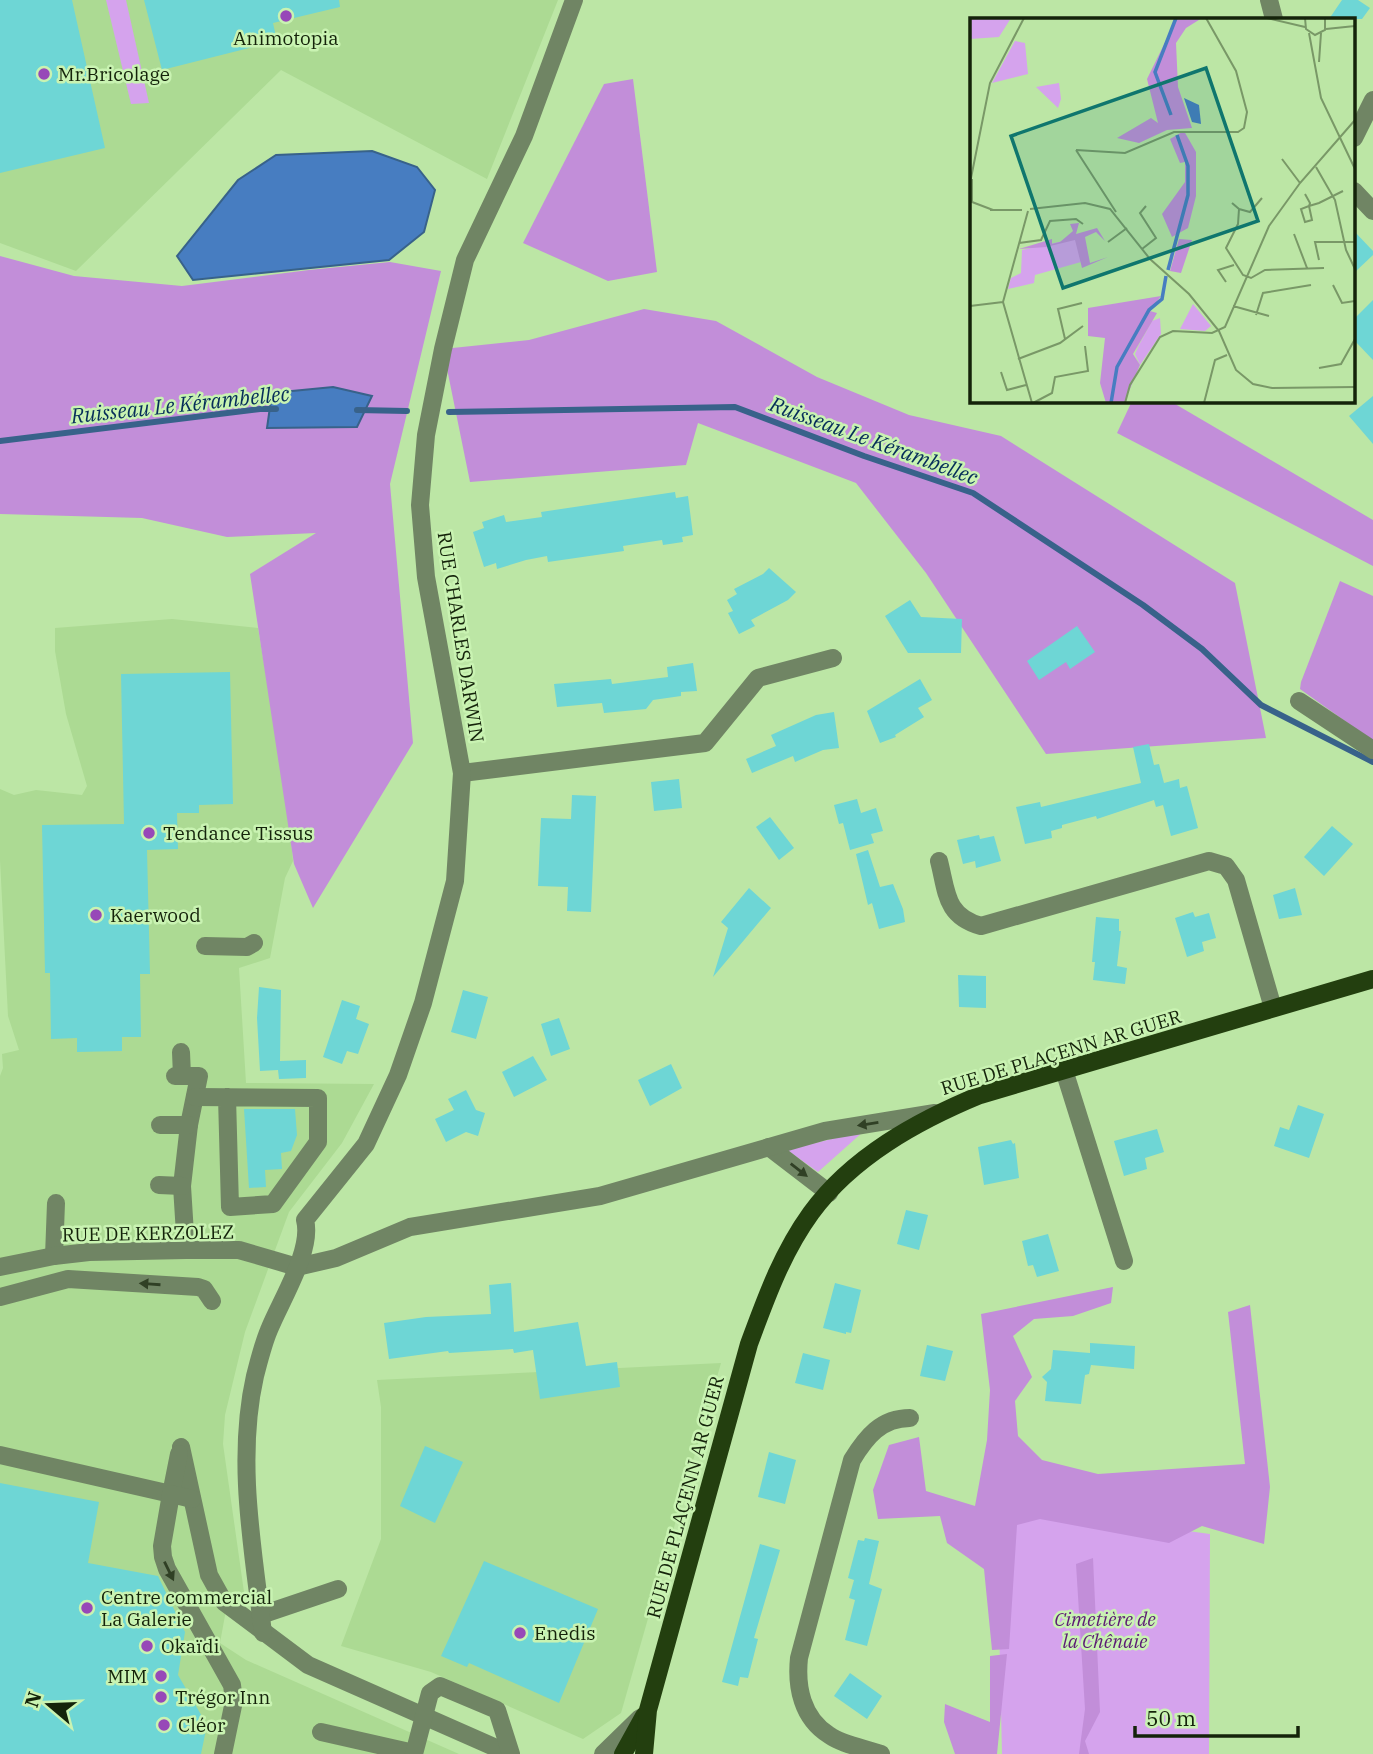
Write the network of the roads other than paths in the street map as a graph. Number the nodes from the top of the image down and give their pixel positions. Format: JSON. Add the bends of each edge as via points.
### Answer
{"nodes":[{"id":1,"x":574,"y":0,"type":"edge"},
{"id":2,"x":1269,"y":0,"type":"edge"},
{"id":3,"x":1274,"y":18,"type":"edge"},
{"id":4,"x":1373,"y":100,"type":"edge"},
{"id":5,"x":1356,"y":134,"type":"edge"},
{"id":6,"x":1356,"y":198,"type":"edge"},
{"id":7,"x":1373,"y":211,"type":"edge"},
{"id":8,"x":833,"y":658,"type":"dead end"},
{"id":9,"x":1299,"y":701,"type":"dead end"},
{"id":10,"x":1373,"y":750,"type":"edge"},
{"id":11,"x":462,"y":773,"type":"junction"},
{"id":12,"x":939,"y":861,"type":"dead end"},
{"id":13,"x":254,"y":943,"type":"dead end"},
{"id":14,"x":205,"y":946,"type":"dead end"},
{"id":15,"x":1373,"y":979,"type":"edge"},
{"id":16,"x":1273,"y":1008,"type":"junction"},
{"id":17,"x":181,"y":1052,"type":"dead end"},
{"id":18,"x":1064,"y":1070,"type":"junction"},
{"id":19,"x":195,"y":1097,"type":"junction"},
{"id":20,"x":227,"y":1097,"type":"junction"},
{"id":21,"x":935,"y":1114,"type":"junction"},
{"id":22,"x":160,"y":1125,"type":"dead end"},
{"id":23,"x":189,"y":1125,"type":"junction"},
{"id":24,"x":769,"y":1147,"type":"junction"},
{"id":25,"x":159,"y":1185,"type":"dead end"},
{"id":26,"x":182,"y":1186,"type":"junction"},
{"id":27,"x":829,"y":1193,"type":"junction"},
{"id":28,"x":56,"y":1203,"type":"dead end"},
{"id":29,"x":186,"y":1250,"type":"junction"},
{"id":30,"x":54,"y":1255,"type":"junction"},
{"id":31,"x":1124,"y":1261,"type":"dead end"},
{"id":32,"x":0,"y":1267,"type":"edge"},
{"id":33,"x":297,"y":1267,"type":"junction"},
{"id":34,"x":0,"y":1297,"type":"edge"},
{"id":35,"x":212,"y":1301,"type":"dead end"},
{"id":36,"x":910,"y":1418,"type":"dead end"},
{"id":37,"x":5,"y":1451,"type":"edge"},
{"id":38,"x":170,"y":1499,"type":"junction"},
{"id":39,"x":192,"y":1499,"type":"junction"},
{"id":40,"x":338,"y":1589,"type":"dead end"},
{"id":41,"x":262,"y":1624,"type":"junction"},
{"id":42,"x":648,"y":1710,"type":"junction"},
{"id":43,"x":424,"y":1716,"type":"junction"},
{"id":44,"x":321,"y":1732,"type":"dead end"},
{"id":45,"x":414,"y":1753,"type":"edge"},
{"id":46,"x":223,"y":1754,"type":"edge"},
{"id":47,"x":511,"y":1754,"type":"edge"},
{"id":48,"x":603,"y":1754,"type":"edge"},
{"id":49,"x":623,"y":1754,"type":"edge"},
{"id":50,"x":644,"y":1754,"type":"edge"},
{"id":51,"x":881,"y":1754,"type":"edge"}],
"edges":[{"from":1,"to":11,"type":"street","name":"RUE CHARLES DARWIN","via":[[524,136],[465,260],[426,435],[420,505],[426,577]]},
{"from":2,"to":3,"type":"street"},
{"from":4,"to":5,"type":"street"},
{"from":6,"to":7,"type":"street"},
{"from":8,"to":11,"type":"street","via":[[758,678],[705,743]]},
{"from":9,"to":10,"type":"street"},
{"from":11,"to":33,"type":"street","name":"RUE CHARLES DARWIN","via":[[456,881],[398,1075],[366,1144],[305,1220],[308,1232]]},
{"from":12,"to":16,"type":"street","via":[[951,908],[964,920],[981,926],[1209,861],[1226,866],[1236,880]]},
{"from":13,"to":14,"type":"street","via":[[247,947]]},
{"from":15,"to":16,"type":"main road","name":"RUE DE PLAÇENN AR GUER"},
{"from":16,"to":18,"type":"main road","name":"RUE DE PLAÇENN AR GUER"},
{"from":17,"to":19,"type":"street","via":[[178,1076],[199,1076]]},
{"from":18,"to":21,"type":"main road","name":"RUE DE PLAÇENN AR GUER"},
{"from":18,"to":31,"type":"street"},
{"from":19,"to":20,"type":"street"},
{"from":19,"to":23,"type":"street"},
{"from":20,"to":20,"type":"street","via":[[318,1098],[318,1142],[273,1204],[230,1207]]},
{"from":21,"to":24,"type":"street","one_way":true,"via":[[825,1131]]},
{"from":21,"to":27,"type":"main road","name":"RUE DE PLAÇENN AR GUER","via":[[867,1157]]},
{"from":22,"to":23,"type":"street"},
{"from":23,"to":26,"type":"street"},
{"from":24,"to":27,"type":"street","one_way":true},
{"from":24,"to":33,"type":"street","via":[[600,1196],[410,1227],[336,1258]]},
{"from":25,"to":26,"type":"street"},
{"from":26,"to":29,"type":"street"},
{"from":27,"to":42,"type":"main road","name":"RUE DE PLAÇENN AR GUER","via":[[789,1249],[749,1343]]},
{"from":28,"to":30,"type":"street"},
{"from":29,"to":30,"type":"street","name":"RUE DE KERZOLEZ"},
{"from":29,"to":33,"type":"street","name":"RUE DE KERZOLEZ","via":[[239,1250]]},
{"from":30,"to":32,"type":"street","name":"RUE DE KERZOLEZ"},
{"from":33,"to":41,"type":"street","name":"RUE CHARLES DARWIN","via":[[268,1332],[249,1412],[246,1459]]},
{"from":35,"to":34,"type":"street","one_way":true,"via":[[198,1287],[68,1279]]},
{"from":36,"to":51,"type":"street","via":[[882,1424],[852,1460],[799,1658],[798,1688],[817,1725],[830,1736]]},
{"from":37,"to":38,"type":"street","via":[[119,1474]]},
{"from":38,"to":39,"type":"street"},
{"from":38,"to":39,"type":"street","via":[[181,1447]]},
{"from":38,"to":46,"type":"street","one_way":true,"via":[[163,1557],[234,1693]]},
{"from":39,"to":41,"type":"street","via":[[216,1590],[224,1602]]},
{"from":40,"to":41,"type":"street"},
{"from":41,"to":43,"type":"street","via":[[308,1665]]},
{"from":42,"to":48,"type":"street"},
{"from":42,"to":49,"type":"main road","name":"RUE DE PLAÇENN AR GUER"},
{"from":42,"to":50,"type":"main road","name":"RUE DE PLAÇENN AR GUER"},
{"from":43,"to":45,"type":"street"},
{"from":43,"to":47,"type":"street"},
{"from":43,"to":47,"type":"street","via":[[430,1693],[445,1686],[497,1710]]},
{"from":44,"to":45,"type":"street"}]}
